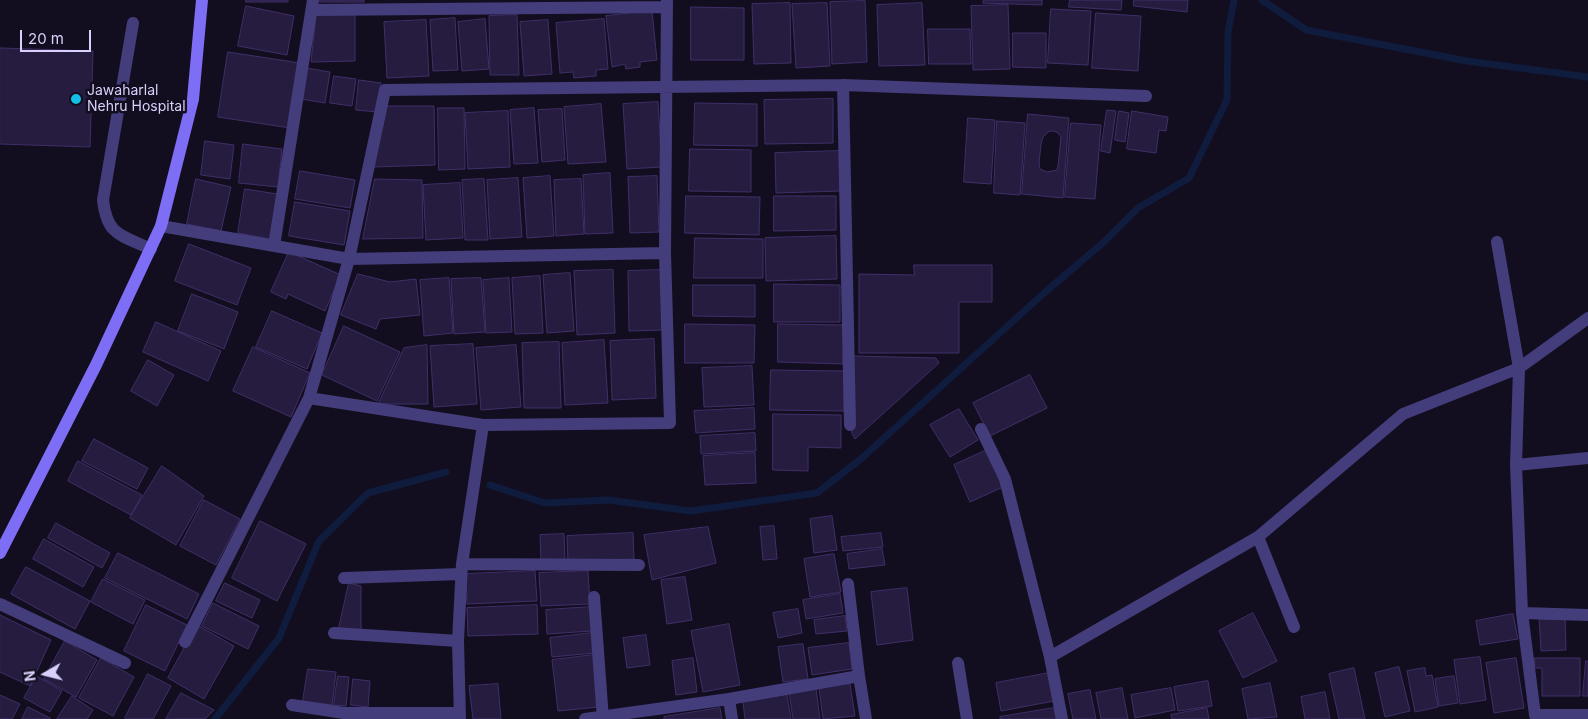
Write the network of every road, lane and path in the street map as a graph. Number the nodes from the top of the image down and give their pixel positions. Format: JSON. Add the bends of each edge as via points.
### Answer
{"nodes":[{"id":1,"x":202,"y":0,"type":"edge"},
{"id":2,"x":667,"y":4,"type":"edge"},
{"id":3,"x":312,"y":5,"type":"edge"},
{"id":4,"x":133,"y":23,"type":"dead end"},
{"id":5,"x":843,"y":84,"type":"junction"},
{"id":6,"x":666,"y":87,"type":"junction"},
{"id":7,"x":1146,"y":96,"type":"dead end"},
{"id":8,"x":161,"y":226,"type":"junction"},
{"id":9,"x":1497,"y":242,"type":"dead end"},
{"id":10,"x":274,"y":246,"type":"junction"},
{"id":11,"x":151,"y":249,"type":"junction"},
{"id":12,"x":664,"y":252,"type":"junction"},
{"id":13,"x":349,"y":259,"type":"junction"},
{"id":14,"x":1588,"y":318,"type":"edge"},
{"id":15,"x":1519,"y":368,"type":"junction"},
{"id":16,"x":309,"y":398,"type":"junction"},
{"id":17,"x":483,"y":425,"type":"junction"},
{"id":18,"x":850,"y":425,"type":"dead end"},
{"id":19,"x":980,"y":429,"type":"dead end"},
{"id":20,"x":1588,"y":458,"type":"edge"},
{"id":21,"x":1516,"y":466,"type":"junction"},
{"id":22,"x":1258,"y":537,"type":"junction"},
{"id":23,"x":0,"y":553,"type":"edge"},
{"id":24,"x":639,"y":565,"type":"dead end"},
{"id":25,"x":462,"y":569,"type":"junction"},
{"id":26,"x":344,"y":578,"type":"dead end"},
{"id":27,"x":848,"y":584,"type":"dead end"},
{"id":28,"x":594,"y":597,"type":"dead end"},
{"id":29,"x":0,"y":604,"type":"edge"},
{"id":30,"x":1522,"y":613,"type":"junction"},
{"id":31,"x":1588,"y":615,"type":"edge"},
{"id":32,"x":1294,"y":628,"type":"dead end"},
{"id":33,"x":334,"y":633,"type":"dead end"},
{"id":34,"x":458,"y":641,"type":"junction"},
{"id":35,"x":184,"y":642,"type":"dead end"},
{"id":36,"x":1050,"y":657,"type":"junction"},
{"id":37,"x":125,"y":663,"type":"dead end"},
{"id":38,"x":958,"y":663,"type":"dead end"},
{"id":39,"x":859,"y":676,"type":"junction"},
{"id":40,"x":729,"y":699,"type":"junction"},
{"id":41,"x":292,"y":705,"type":"dead end"},
{"id":42,"x":1588,"y":715,"type":"edge"},
{"id":43,"x":460,"y":716,"type":"edge"},
{"id":44,"x":1532,"y":717,"type":"edge"},
{"id":45,"x":603,"y":718,"type":"edge"},
{"id":46,"x":585,"y":719,"type":"edge"},
{"id":47,"x":732,"y":719,"type":"edge"},
{"id":48,"x":866,"y":719,"type":"edge"},
{"id":49,"x":967,"y":719,"type":"edge"},
{"id":50,"x":1062,"y":719,"type":"edge"}],
"edges":[{"from":1,"to":8,"type":"street","via":[[193,99]]},
{"from":2,"to":3,"type":"street"},
{"from":2,"to":6,"type":"street"},
{"from":3,"to":10,"type":"street"},
{"from":4,"to":11,"type":"street","via":[[103,200],[105,214],[114,232]]},
{"from":5,"to":6,"type":"street"},
{"from":5,"to":7,"type":"street"},
{"from":5,"to":18,"type":"street"},
{"from":6,"to":12,"type":"street"},
{"from":6,"to":13,"type":"street","via":[[385,90]]},
{"from":8,"to":10,"type":"street"},
{"from":8,"to":11,"type":"street"},
{"from":9,"to":15,"type":"street"},
{"from":10,"to":13,"type":"street"},
{"from":11,"to":23,"type":"street"},
{"from":12,"to":13,"type":"street"},
{"from":12,"to":17,"type":"street","via":[[670,423]]},
{"from":13,"to":16,"type":"street"},
{"from":14,"to":15,"type":"street"},
{"from":15,"to":21,"type":"street"},
{"from":15,"to":22,"type":"street","via":[[1403,414]]},
{"from":16,"to":17,"type":"street"},
{"from":16,"to":35,"type":"street"},
{"from":17,"to":25,"type":"street"},
{"from":19,"to":36,"type":"street","via":[[1006,479]]},
{"from":20,"to":21,"type":"street"},
{"from":21,"to":30,"type":"street"},
{"from":22,"to":32,"type":"street"},
{"from":22,"to":36,"type":"street"},
{"from":24,"to":25,"type":"street"},
{"from":25,"to":26,"type":"street"},
{"from":25,"to":34,"type":"street"},
{"from":27,"to":39,"type":"street"},
{"from":28,"to":45,"type":"street"},
{"from":29,"to":37,"type":"street"},
{"from":30,"to":31,"type":"street"},
{"from":30,"to":44,"type":"street"},
{"from":33,"to":34,"type":"street"},
{"from":34,"to":43,"type":"street"},
{"from":36,"to":50,"type":"street"},
{"from":38,"to":49,"type":"street"},
{"from":39,"to":40,"type":"street"},
{"from":39,"to":48,"type":"street"},
{"from":40,"to":45,"type":"street"},
{"from":40,"to":47,"type":"street"},
{"from":41,"to":43,"type":"street","via":[[344,712]]},
{"from":42,"to":44,"type":"street"},
{"from":45,"to":46,"type":"street"}]}
